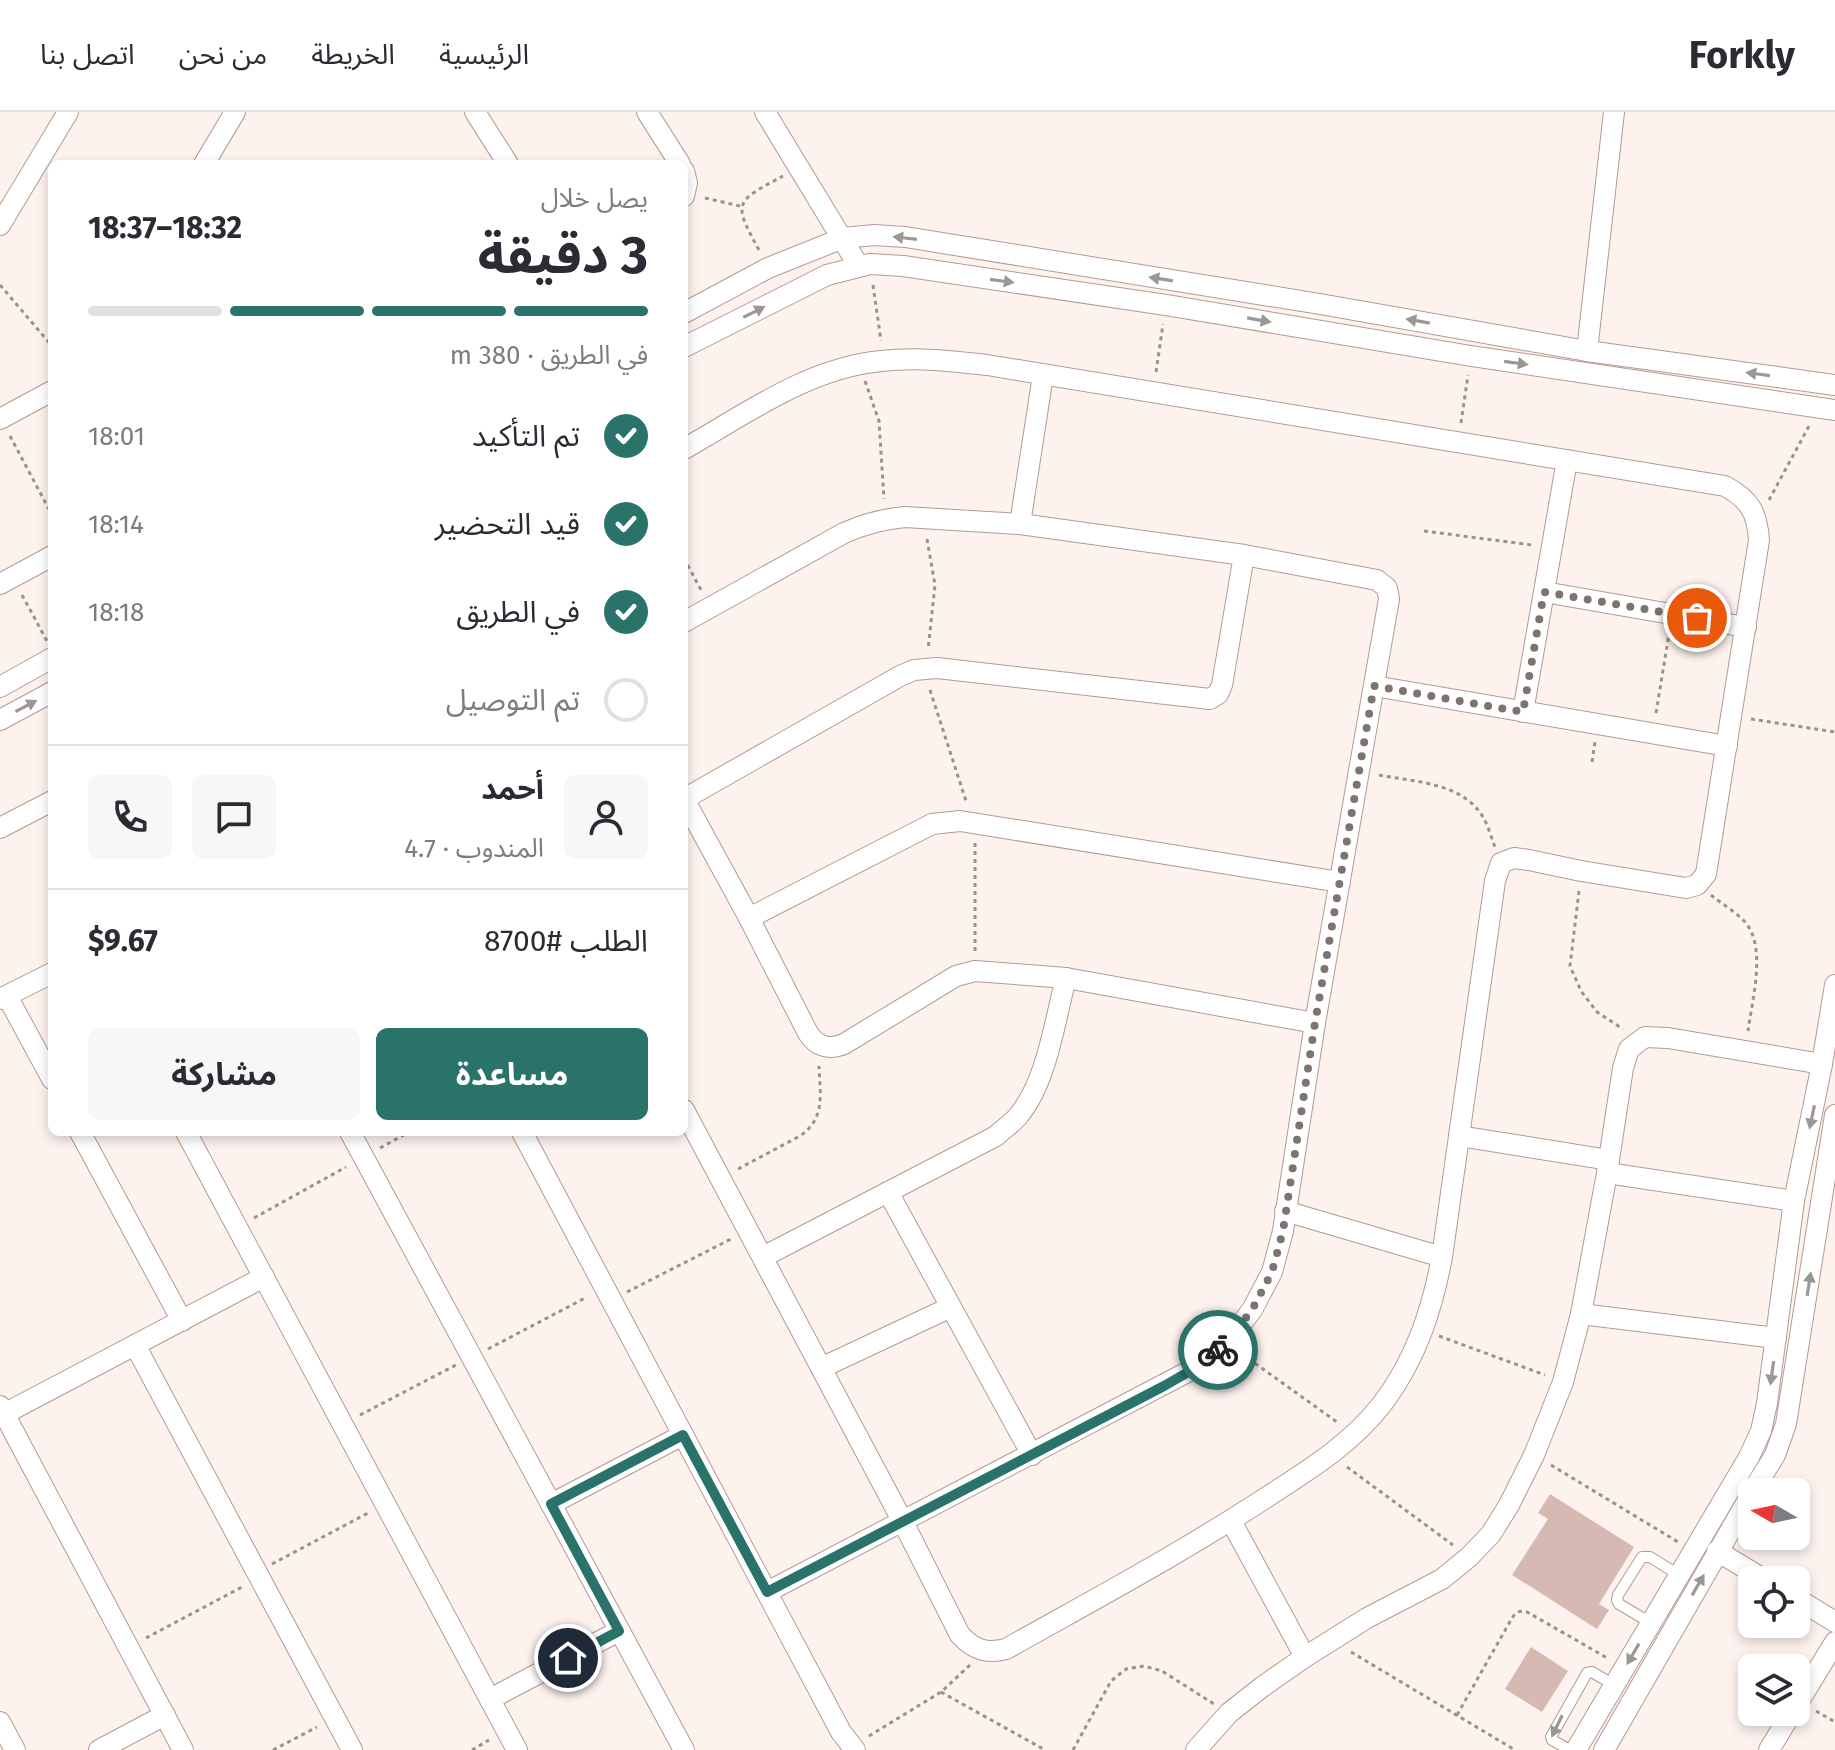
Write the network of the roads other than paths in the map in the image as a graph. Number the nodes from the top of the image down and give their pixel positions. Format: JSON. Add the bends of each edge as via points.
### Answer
{"nodes":[{"id":1,"x":67,"y":112,"type":"edge"},
{"id":2,"x":235,"y":112,"type":"edge"},
{"id":3,"x":475,"y":112,"type":"edge"},
{"id":4,"x":647,"y":112,"type":"edge"},
{"id":5,"x":765,"y":112,"type":"edge"},
{"id":6,"x":1614,"y":112,"type":"edge"},
{"id":7,"x":206,"y":160,"type":"edge"},
{"id":8,"x":505,"y":160,"type":"edge"},
{"id":9,"x":677,"y":160,"type":"edge"},
{"id":10,"x":0,"y":225,"type":"edge"},
{"id":11,"x":843,"y":238,"type":"junction"},
{"id":12,"x":864,"y":265,"type":"junction"},
{"id":13,"x":688,"y":311,"type":"edge"},
{"id":14,"x":688,"y":345,"type":"edge"},
{"id":15,"x":1587,"y":351,"type":"junction"},
{"id":16,"x":1043,"y":375,"type":"junction"},
{"id":17,"x":1835,"y":385,"type":"edge"},
{"id":18,"x":48,"y":393,"type":"edge"},
{"id":19,"x":1827,"y":409,"type":"edge"},
{"id":20,"x":1,"y":419,"type":"edge"},
{"id":21,"x":688,"y":447,"type":"edge"},
{"id":22,"x":1567,"y":460,"type":"junction"},
{"id":23,"x":1020,"y":524,"type":"junction"},
{"id":24,"x":1244,"y":555,"type":"junction"},
{"id":25,"x":48,"y":558,"type":"edge"},
{"id":26,"x":6,"y":581,"type":"edge"},
{"id":27,"x":1544,"y":592,"type":"junction"},
{"id":28,"x":688,"y":620,"type":"edge"},
{"id":29,"x":1746,"y":627,"type":"junction"},
{"id":30,"x":48,"y":660,"type":"edge"},
{"id":31,"x":1374,"y":686,"type":"junction"},
{"id":32,"x":0,"y":687,"type":"edge"},
{"id":33,"x":48,"y":694,"type":"edge"},
{"id":34,"x":1523,"y":712,"type":"junction"},
{"id":35,"x":0,"y":720,"type":"edge"},
{"id":36,"x":1727,"y":746,"type":"junction"},
{"id":37,"x":688,"y":797,"type":"edge"},
{"id":38,"x":48,"y":803,"type":"edge"},
{"id":39,"x":688,"y":806,"type":"edge"},
{"id":40,"x":0,"y":828,"type":"edge"},
{"id":41,"x":1340,"y":882,"type":"junction"},
{"id":42,"x":749,"y":918,"type":"junction"},
{"id":43,"x":48,"y":975,"type":"edge"},
{"id":44,"x":1066,"y":978,"type":"junction"},
{"id":45,"x":1835,"y":985,"type":"edge"},
{"id":46,"x":4,"y":997,"type":"edge"},
{"id":47,"x":1315,"y":1023,"type":"junction"},
{"id":48,"x":1822,"y":1064,"type":"junction"},
{"id":49,"x":48,"y":1072,"type":"edge"},
{"id":50,"x":1835,"y":1115,"type":"edge"},
{"id":51,"x":688,"y":1118,"type":"edge"},
{"id":52,"x":82,"y":1136,"type":"edge"},
{"id":53,"x":188,"y":1136,"type":"edge"},
{"id":54,"x":352,"y":1136,"type":"edge"},
{"id":55,"x":524,"y":1136,"type":"edge"},
{"id":56,"x":1459,"y":1136,"type":"junction"},
{"id":57,"x":1608,"y":1166,"type":"junction"},
{"id":58,"x":888,"y":1192,"type":"junction"},
{"id":59,"x":1794,"y":1201,"type":"junction"},
{"id":60,"x":1285,"y":1211,"type":"junction"},
{"id":61,"x":763,"y":1257,"type":"junction"},
{"id":62,"x":1442,"y":1257,"type":"junction"},
{"id":63,"x":264,"y":1277,"type":"junction"},
{"id":64,"x":951,"y":1307,"type":"junction"},
{"id":65,"x":1581,"y":1314,"type":"junction"},
{"id":66,"x":182,"y":1321,"type":"junction"},
{"id":67,"x":1776,"y":1338,"type":"junction"},
{"id":68,"x":135,"y":1345,"type":"junction"},
{"id":69,"x":821,"y":1368,"type":"junction"},
{"id":70,"x":2,"y":1410,"type":"edge"},
{"id":71,"x":683,"y":1435,"type":"junction"},
{"id":72,"x":1032,"y":1455,"type":"junction"},
{"id":73,"x":1761,"y":1478,"type":"edge"},
{"id":74,"x":551,"y":1504,"type":"junction"},
{"id":75,"x":1738,"y":1516,"type":"edge"},
{"id":76,"x":1231,"y":1521,"type":"junction"},
{"id":77,"x":903,"y":1522,"type":"junction"},
{"id":78,"x":1717,"y":1551,"type":"junction"},
{"id":79,"x":1742,"y":1566,"type":"edge"},
{"id":80,"x":1679,"y":1575,"type":"junction"},
{"id":81,"x":767,"y":1592,"type":"junction"},
{"id":82,"x":1810,"y":1607,"type":"edge"},
{"id":83,"x":1835,"y":1622,"type":"edge"},
{"id":84,"x":1651,"y":1623,"type":"junction"},
{"id":85,"x":619,"y":1631,"type":"junction"},
{"id":86,"x":1835,"y":1642,"type":"edge"},
{"id":87,"x":1305,"y":1657,"type":"junction"},
{"id":88,"x":1619,"y":1676,"type":"junction"},
{"id":89,"x":1810,"y":1683,"type":"edge"},
{"id":90,"x":490,"y":1699,"type":"junction"},
{"id":91,"x":165,"y":1715,"type":"junction"},
{"id":92,"x":0,"y":1722,"type":"edge"},
{"id":93,"x":1784,"y":1726,"type":"edge"},
{"id":94,"x":853,"y":1748,"type":"edge"},
{"id":95,"x":15,"y":1750,"type":"edge"},
{"id":96,"x":99,"y":1750,"type":"edge"},
{"id":97,"x":183,"y":1750,"type":"edge"},
{"id":98,"x":352,"y":1750,"type":"edge"},
{"id":99,"x":517,"y":1750,"type":"edge"},
{"id":100,"x":684,"y":1750,"type":"edge"},
{"id":101,"x":1196,"y":1750,"type":"edge"},
{"id":102,"x":1570,"y":1750,"type":"edge"},
{"id":103,"x":1576,"y":1750,"type":"edge"},
{"id":104,"x":1604,"y":1750,"type":"edge"},
{"id":105,"x":1769,"y":1750,"type":"edge"}],
"edges":[{"from":1,"to":10,"type":"street"},
{"from":2,"to":7,"type":"street"},
{"from":3,"to":8,"type":"street"},
{"from":4,"to":9,"type":"street"},
{"from":5,"to":11,"type":"street"},
{"from":6,"to":15,"type":"street"},
{"from":11,"to":12,"type":"street"},
{"from":11,"to":13,"type":"street","via":[[768,268]]},
{"from":15,"to":11,"type":"street","one_way":true,"via":[[905,237]]},
{"from":14,"to":12,"type":"street","one_way":true,"via":[[827,275]]},
{"from":12,"to":19,"type":"street","one_way":true,"via":[[903,266],[1166,305]]},
{"from":17,"to":15,"type":"street","one_way":true},
{"from":16,"to":21,"type":"street","via":[[932,359],[859,364],[806,381]]},
{"from":16,"to":22,"type":"street"},
{"from":16,"to":23,"type":"street"},
{"from":18,"to":20,"type":"street"},
{"from":22,"to":27,"type":"street"},
{"from":22,"to":29,"type":"street","via":[[1725,486],[1740,494],[1758,521],[1759,540]]},
{"from":23,"to":24,"type":"street"},
{"from":23,"to":28,"type":"street","via":[[905,517],[864,524]]},
{"from":24,"to":31,"type":"street","via":[[1377,580],[1387,588]]},
{"from":24,"to":37,"type":"street","via":[[1222,685],[1210,699],[914,670]]},
{"from":25,"to":26,"type":"street"},
{"from":27,"to":29,"type":"street"},
{"from":27,"to":34,"type":"street"},
{"from":29,"to":36,"type":"street"},
{"from":30,"to":32,"type":"street"},
{"from":31,"to":34,"type":"street"},
{"from":31,"to":41,"type":"street"},
{"from":35,"to":33,"type":"street","one_way":true},
{"from":34,"to":36,"type":"street"},
{"from":36,"to":56,"type":"street","via":[[1706,874],[1697,885],[1686,888],[1514,858],[1501,863]]},
{"from":38,"to":40,"type":"street"},
{"from":39,"to":42,"type":"street"},
{"from":41,"to":42,"type":"street","via":[[960,821],[932,824]]},
{"from":41,"to":47,"type":"street"},
{"from":42,"to":44,"type":"street","via":[[808,1033],[827,1047],[844,1044],[956,976],[975,971]]},
{"from":43,"to":46,"type":"street"},
{"from":44,"to":47,"type":"street"},
{"from":44,"to":58,"type":"street","via":[[1042,1072],[1018,1117],[996,1136]]},
{"from":45,"to":48,"type":"street"},
{"from":46,"to":49,"type":"street"},
{"from":47,"to":60,"type":"street"},
{"from":48,"to":57,"type":"street","via":[[1645,1037],[1629,1049],[1623,1068]]},
{"from":48,"to":59,"type":"street","one_way":true},
{"from":73,"to":50,"type":"street","one_way":true,"via":[[1786,1424]]},
{"from":51,"to":61,"type":"street"},
{"from":52,"to":66,"type":"street"},
{"from":53,"to":63,"type":"street"},
{"from":54,"to":74,"type":"street"},
{"from":55,"to":71,"type":"street"},
{"from":56,"to":57,"type":"street"},
{"from":56,"to":62,"type":"street"},
{"from":57,"to":59,"type":"street"},
{"from":57,"to":65,"type":"street"},
{"from":58,"to":61,"type":"street"},
{"from":58,"to":64,"type":"street"},
{"from":59,"to":67,"type":"street"},
{"from":60,"to":62,"type":"street"},
{"from":60,"to":72,"type":"street","via":[[1272,1272],[1226,1343],[1197,1367]]},
{"from":61,"to":69,"type":"street"},
{"from":62,"to":76,"type":"street","via":[[1424,1330],[1382,1403],[1331,1455]]},
{"from":63,"to":66,"type":"street"},
{"from":63,"to":90,"type":"street"},
{"from":64,"to":69,"type":"street"},
{"from":64,"to":72,"type":"street"},
{"from":65,"to":67,"type":"street"},
{"from":65,"to":87,"type":"street","via":[[1563,1382],[1534,1455],[1491,1534],[1442,1579]]},
{"from":66,"to":68,"type":"street"},
{"from":67,"to":80,"type":"street","one_way":true,"via":[[1761,1431]]},
{"from":68,"to":70,"type":"street"},
{"from":68,"to":98,"type":"street"},
{"from":69,"to":77,"type":"street"},
{"from":70,"to":91,"type":"street"},
{"from":71,"to":74,"type":"street"},
{"from":71,"to":81,"type":"street"},
{"from":72,"to":77,"type":"street"},
{"from":74,"to":85,"type":"street"},
{"from":75,"to":78,"type":"street"},
{"from":76,"to":77,"type":"street","via":[[995,1652],[970,1645],[960,1635]]},
{"from":76,"to":87,"type":"street"},
{"from":77,"to":81,"type":"street"},
{"from":78,"to":79,"type":"street"},
{"from":104,"to":78,"type":"street","one_way":true},
{"from":80,"to":84,"type":"street"},
{"from":80,"to":84,"type":"lane","via":[[1642,1557],[1618,1595],[1619,1604]]},
{"from":81,"to":94,"type":"street"},
{"from":82,"to":83,"type":"street"},
{"from":84,"to":88,"type":"street","one_way":true},
{"from":85,"to":90,"type":"street"},
{"from":85,"to":100,"type":"street"},
{"from":86,"to":89,"type":"street"},
{"from":87,"to":101,"type":"street","via":[[1229,1713]]},
{"from":88,"to":102,"type":"lane","one_way":true,"via":[[1587,1673],[1551,1737]]},
{"from":88,"to":103,"type":"street"},
{"from":90,"to":99,"type":"street"},
{"from":91,"to":96,"type":"street"},
{"from":91,"to":97,"type":"street"},
{"from":92,"to":95,"type":"street"},
{"from":93,"to":105,"type":"street"}]}
